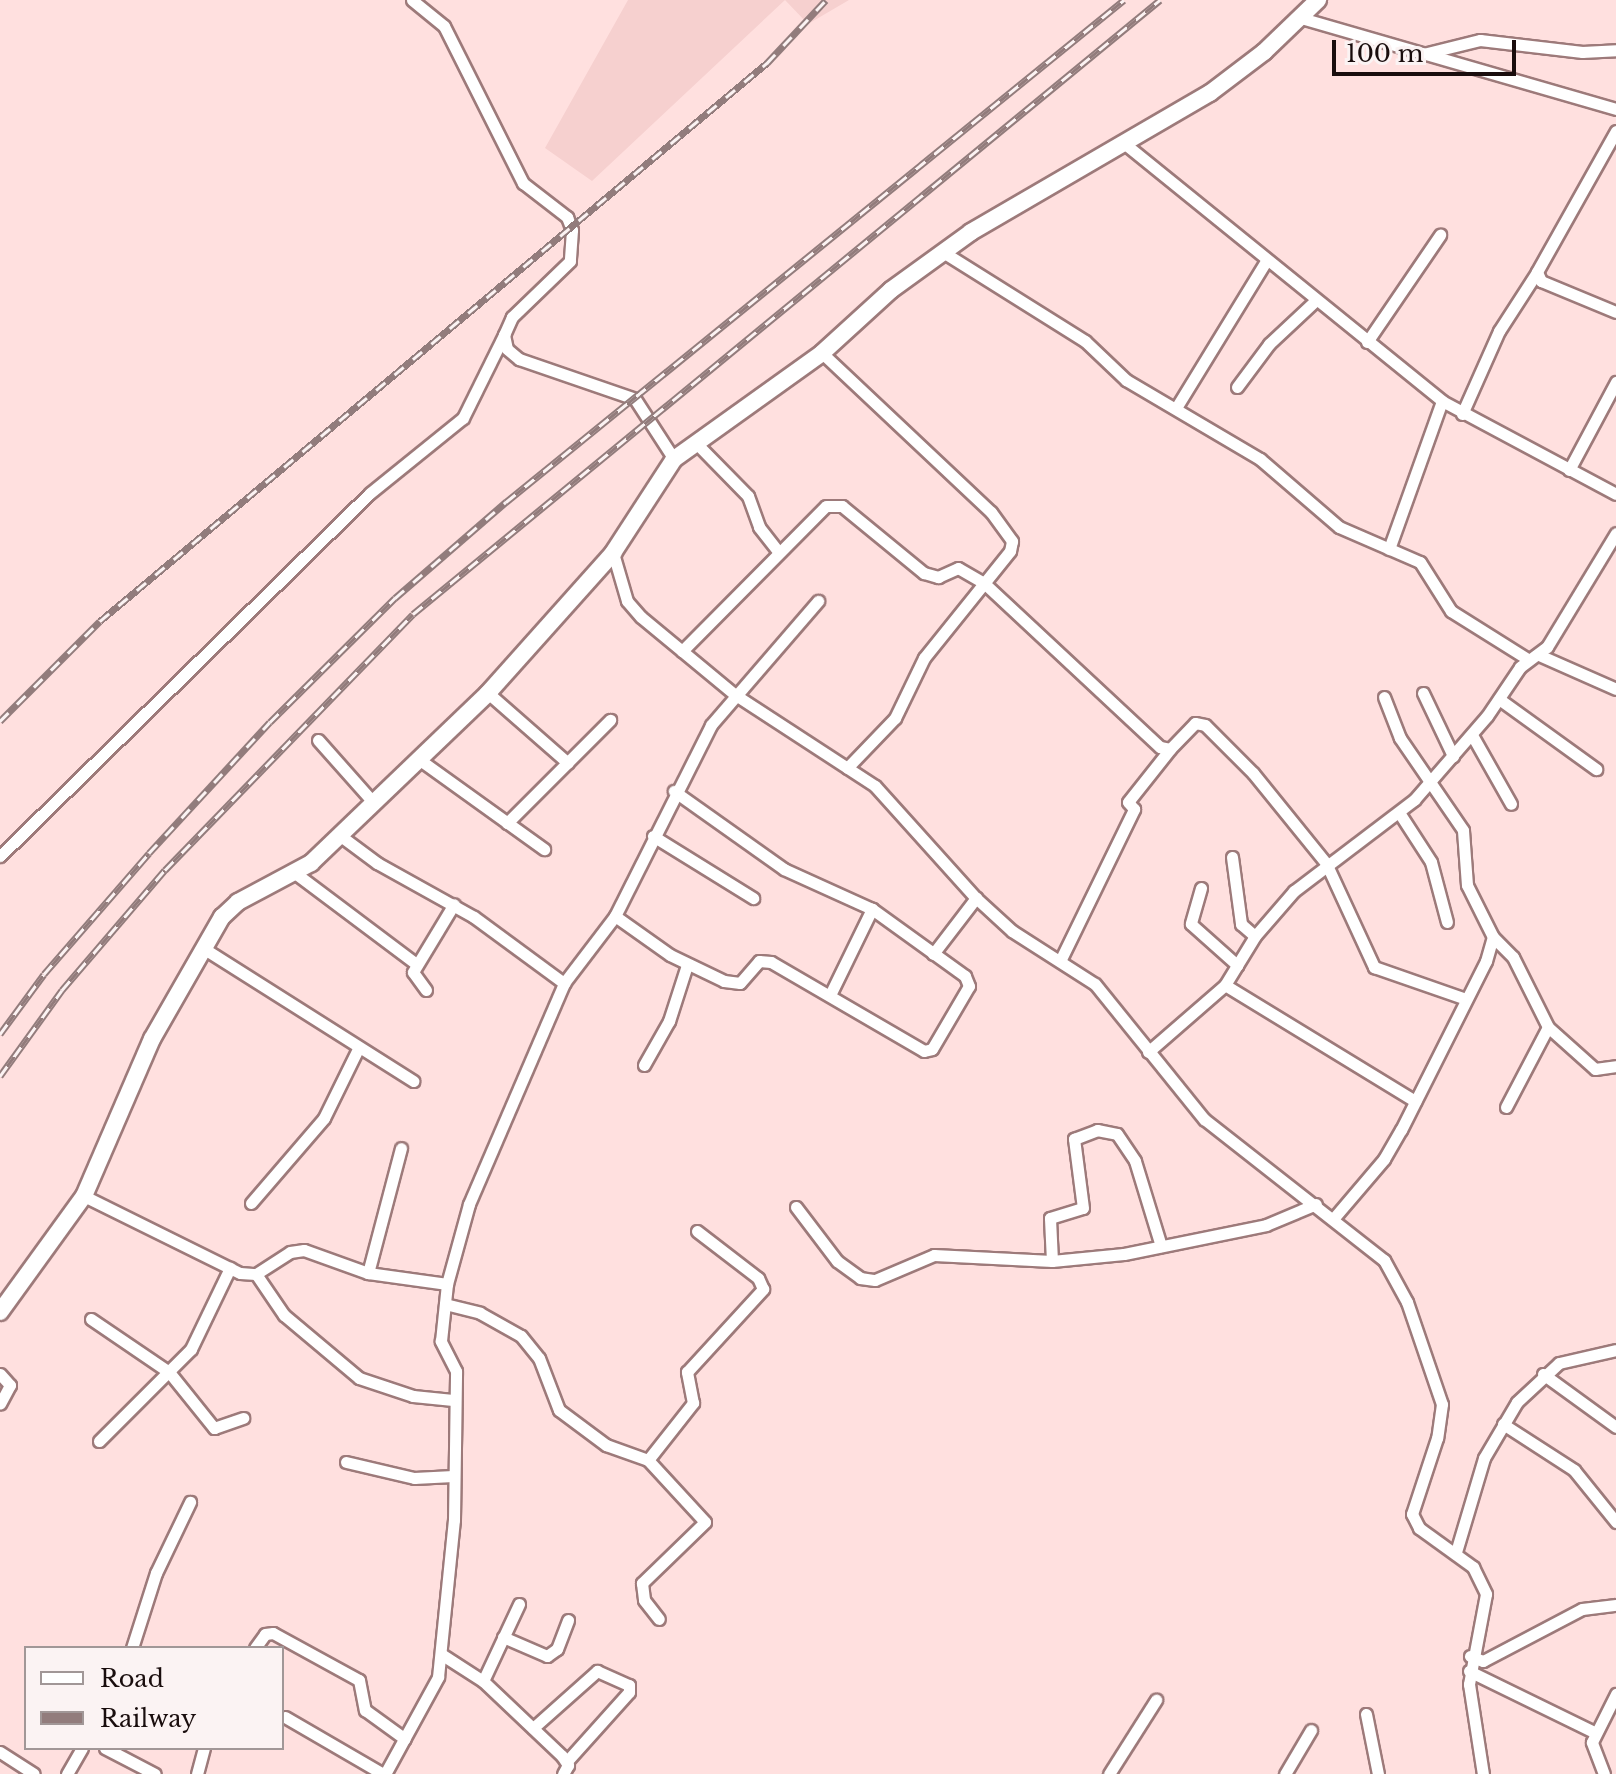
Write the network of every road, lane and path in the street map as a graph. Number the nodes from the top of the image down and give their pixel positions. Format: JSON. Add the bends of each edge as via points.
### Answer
{"nodes":[{"id":1,"x":412,"y":0,"type":"edge"},
{"id":2,"x":1318,"y":0,"type":"edge"},
{"id":3,"x":1301,"y":18,"type":"junction"},
{"id":4,"x":1616,"y":50,"type":"edge"},
{"id":5,"x":1423,"y":55,"type":"junction"},
{"id":6,"x":1616,"y":109,"type":"edge"},
{"id":7,"x":1616,"y":131,"type":"edge"},
{"id":8,"x":1125,"y":144,"type":"junction"},
{"id":9,"x":1440,"y":235,"type":"dead end"},
{"id":10,"x":943,"y":252,"type":"junction"},
{"id":11,"x":1266,"y":261,"type":"junction"},
{"id":12,"x":1537,"y":272,"type":"junction"},
{"id":13,"x":1315,"y":301,"type":"junction"},
{"id":14,"x":1616,"y":312,"type":"edge"},
{"id":15,"x":504,"y":335,"type":"junction"},
{"id":16,"x":1367,"y":342,"type":"junction"},
{"id":17,"x":822,"y":353,"type":"junction"},
{"id":18,"x":1616,"y":382,"type":"edge"},
{"id":19,"x":1237,"y":387,"type":"dead end"},
{"id":20,"x":1442,"y":401,"type":"junction"},
{"id":21,"x":1176,"y":408,"type":"junction"},
{"id":22,"x":1462,"y":414,"type":"junction"},
{"id":23,"x":696,"y":443,"type":"junction"},
{"id":24,"x":674,"y":459,"type":"junction"},
{"id":25,"x":1569,"y":470,"type":"junction"},
{"id":26,"x":1616,"y":494,"type":"edge"},
{"id":27,"x":1616,"y":533,"type":"edge"},
{"id":28,"x":1389,"y":549,"type":"junction"},
{"id":29,"x":778,"y":551,"type":"junction"},
{"id":30,"x":613,"y":553,"type":"junction"},
{"id":31,"x":984,"y":583,"type":"junction"},
{"id":32,"x":818,"y":601,"type":"dead end"},
{"id":33,"x":682,"y":651,"type":"junction"},
{"id":34,"x":1534,"y":658,"type":"junction"},
{"id":35,"x":1616,"y":689,"type":"edge"},
{"id":36,"x":488,"y":693,"type":"junction"},
{"id":37,"x":1423,"y":693,"type":"dead end"},
{"id":38,"x":734,"y":694,"type":"junction"},
{"id":39,"x":1384,"y":697,"type":"dead end"},
{"id":40,"x":1499,"y":699,"type":"junction"},
{"id":41,"x":610,"y":720,"type":"dead end"},
{"id":42,"x":1472,"y":735,"type":"junction"},
{"id":43,"x":318,"y":740,"type":"dead end"},
{"id":44,"x":1170,"y":749,"type":"junction"},
{"id":45,"x":1453,"y":756,"type":"junction"},
{"id":46,"x":420,"y":760,"type":"junction"},
{"id":47,"x":568,"y":763,"type":"junction"},
{"id":48,"x":847,"y":768,"type":"junction"},
{"id":49,"x":1596,"y":769,"type":"dead end"},
{"id":50,"x":1429,"y":782,"type":"junction"},
{"id":51,"x":674,"y":791,"type":"junction"},
{"id":52,"x":373,"y":802,"type":"junction"},
{"id":53,"x":1511,"y":804,"type":"dead end"},
{"id":54,"x":1400,"y":814,"type":"junction"},
{"id":55,"x":507,"y":823,"type":"junction"},
{"id":56,"x":338,"y":834,"type":"junction"},
{"id":57,"x":653,"y":836,"type":"junction"},
{"id":58,"x":544,"y":849,"type":"dead end"},
{"id":59,"x":0,"y":856,"type":"edge"},
{"id":60,"x":1232,"y":857,"type":"dead end"},
{"id":61,"x":1326,"y":863,"type":"junction"},
{"id":62,"x":295,"y":873,"type":"junction"},
{"id":63,"x":1201,"y":888,"type":"dead end"},
{"id":64,"x":753,"y":898,"type":"dead end"},
{"id":65,"x":976,"y":898,"type":"junction"},
{"id":66,"x":454,"y":904,"type":"junction"},
{"id":67,"x":872,"y":909,"type":"junction"},
{"id":68,"x":615,"y":916,"type":"junction"},
{"id":69,"x":1447,"y":922,"type":"dead end"},
{"id":70,"x":1255,"y":936,"type":"junction"},
{"id":71,"x":1493,"y":937,"type":"junction"},
{"id":72,"x":203,"y":948,"type":"junction"},
{"id":73,"x":933,"y":954,"type":"junction"},
{"id":74,"x":1061,"y":959,"type":"junction"},
{"id":75,"x":416,"y":964,"type":"junction"},
{"id":76,"x":687,"y":965,"type":"junction"},
{"id":77,"x":1237,"y":965,"type":"junction"},
{"id":78,"x":564,"y":983,"type":"junction"},
{"id":79,"x":1225,"y":985,"type":"junction"},
{"id":80,"x":426,"y":990,"type":"dead end"},
{"id":81,"x":830,"y":995,"type":"junction"},
{"id":82,"x":1466,"y":999,"type":"junction"},
{"id":83,"x":1548,"y":1027,"type":"junction"},
{"id":84,"x":358,"y":1049,"type":"junction"},
{"id":85,"x":1148,"y":1052,"type":"junction"},
{"id":86,"x":644,"y":1065,"type":"dead end"},
{"id":87,"x":1616,"y":1066,"type":"edge"},
{"id":88,"x":413,"y":1081,"type":"dead end"},
{"id":89,"x":1415,"y":1101,"type":"junction"},
{"id":90,"x":1506,"y":1107,"type":"dead end"},
{"id":91,"x":401,"y":1148,"type":"dead end"},
{"id":92,"x":84,"y":1196,"type":"junction"},
{"id":93,"x":251,"y":1203,"type":"dead end"},
{"id":94,"x":1316,"y":1204,"type":"junction"},
{"id":95,"x":796,"y":1207,"type":"dead end"},
{"id":96,"x":1333,"y":1219,"type":"junction"},
{"id":97,"x":697,"y":1231,"type":"dead end"},
{"id":98,"x":1161,"y":1246,"type":"junction"},
{"id":99,"x":1052,"y":1261,"type":"junction"},
{"id":100,"x":230,"y":1268,"type":"junction"},
{"id":101,"x":368,"y":1273,"type":"junction"},
{"id":102,"x":256,"y":1274,"type":"junction"},
{"id":103,"x":447,"y":1284,"type":"junction"},
{"id":104,"x":445,"y":1304,"type":"junction"},
{"id":105,"x":0,"y":1312,"type":"edge"},
{"id":106,"x":91,"y":1319,"type":"dead end"},
{"id":107,"x":1616,"y":1350,"type":"edge"},
{"id":108,"x":169,"y":1372,"type":"junction"},
{"id":109,"x":0,"y":1374,"type":"edge"},
{"id":110,"x":1543,"y":1374,"type":"junction"},
{"id":111,"x":453,"y":1400,"type":"junction"},
{"id":112,"x":0,"y":1404,"type":"edge"},
{"id":113,"x":243,"y":1418,"type":"dead end"},
{"id":114,"x":1503,"y":1424,"type":"junction"},
{"id":115,"x":1616,"y":1427,"type":"edge"},
{"id":116,"x":99,"y":1441,"type":"dead end"},
{"id":117,"x":648,"y":1460,"type":"junction"},
{"id":118,"x":346,"y":1462,"type":"dead end"},
{"id":119,"x":453,"y":1476,"type":"junction"},
{"id":120,"x":190,"y":1502,"type":"dead end"},
{"id":121,"x":1616,"y":1522,"type":"edge"},
{"id":122,"x":1456,"y":1552,"type":"junction"},
{"id":123,"x":519,"y":1604,"type":"dead end"},
{"id":124,"x":1616,"y":1605,"type":"edge"},
{"id":125,"x":659,"y":1619,"type":"dead end"},
{"id":126,"x":568,"y":1620,"type":"dead end"},
{"id":127,"x":503,"y":1637,"type":"junction"},
{"id":128,"x":133,"y":1646,"type":"edge"},
{"id":129,"x":256,"y":1646,"type":"edge"},
{"id":130,"x":441,"y":1654,"type":"junction"},
{"id":131,"x":1470,"y":1656,"type":"junction"},
{"id":132,"x":1469,"y":1671,"type":"junction"},
{"id":133,"x":483,"y":1681,"type":"junction"},
{"id":134,"x":1616,"y":1694,"type":"edge"},
{"id":135,"x":1156,"y":1700,"type":"dead end"},
{"id":136,"x":1366,"y":1714,"type":"dead end"},
{"id":137,"x":285,"y":1717,"type":"dead end"},
{"id":138,"x":533,"y":1728,"type":"junction"},
{"id":139,"x":1311,"y":1730,"type":"dead end"},
{"id":140,"x":1594,"y":1732,"type":"junction"},
{"id":141,"x":405,"y":1739,"type":"junction"},
{"id":142,"x":81,"y":1750,"type":"edge"},
{"id":143,"x":109,"y":1750,"type":"edge"},
{"id":144,"x":203,"y":1750,"type":"edge"},
{"id":145,"x":0,"y":1752,"type":"edge"},
{"id":146,"x":567,"y":1761,"type":"junction"},
{"id":147,"x":34,"y":1774,"type":"edge"},
{"id":148,"x":67,"y":1774,"type":"edge"},
{"id":149,"x":155,"y":1774,"type":"edge"},
{"id":150,"x":197,"y":1774,"type":"edge"},
{"id":151,"x":384,"y":1774,"type":"edge"},
{"id":152,"x":563,"y":1774,"type":"edge"},
{"id":153,"x":1109,"y":1774,"type":"edge"},
{"id":154,"x":1285,"y":1774,"type":"edge"},
{"id":155,"x":1378,"y":1774,"type":"edge"},
{"id":156,"x":1483,"y":1774,"type":"edge"},
{"id":157,"x":1604,"y":1774,"type":"edge"}],
"edges":[{"from":1,"to":15,"type":"street","via":[[444,26],[523,183],[567,217],[572,230],[570,261],[512,317]]},
{"from":2,"to":3,"type":"main road"},
{"from":3,"to":5,"type":"street"},
{"from":3,"to":8,"type":"main road","via":[[1210,93]]},
{"from":4,"to":5,"type":"street","via":[[1582,52],[1480,40]]},
{"from":5,"to":6,"type":"street"},
{"from":7,"to":12,"type":"street"},
{"from":8,"to":10,"type":"main road"},
{"from":8,"to":11,"type":"street"},
{"from":9,"to":16,"type":"street"},
{"from":10,"to":17,"type":"main road"},
{"from":10,"to":21,"type":"street","via":[[1085,341],[1126,380]]},
{"from":11,"to":13,"type":"street"},
{"from":11,"to":21,"type":"street"},
{"from":12,"to":14,"type":"street","via":[[1541,281]]},
{"from":12,"to":22,"type":"street","via":[[1499,331]]},
{"from":13,"to":16,"type":"street"},
{"from":13,"to":19,"type":"street","via":[[1269,344]]},
{"from":15,"to":24,"type":"street","via":[[507,349],[519,359],[635,399]]},
{"from":15,"to":59,"type":"street","via":[[463,418],[370,493]]},
{"from":16,"to":20,"type":"street"},
{"from":17,"to":23,"type":"main road"},
{"from":17,"to":31,"type":"street","via":[[1008,532],[1010,551]]},
{"from":18,"to":25,"type":"street"},
{"from":20,"to":22,"type":"street"},
{"from":20,"to":28,"type":"street"},
{"from":21,"to":28,"type":"street","via":[[1260,459],[1339,527]]},
{"from":22,"to":25,"type":"street"},
{"from":23,"to":24,"type":"main road"},
{"from":23,"to":29,"type":"street","via":[[748,496],[759,527]]},
{"from":24,"to":30,"type":"main road"},
{"from":25,"to":26,"type":"street"},
{"from":27,"to":34,"type":"street"},
{"from":28,"to":34,"type":"street","via":[[1420,562],[1451,611]]},
{"from":29,"to":31,"type":"street","via":[[834,504],[850,511],[924,573],[938,577],[958,568]]},
{"from":29,"to":33,"type":"street"},
{"from":30,"to":33,"type":"street","via":[[627,601]]},
{"from":30,"to":36,"type":"main road"},
{"from":31,"to":44,"type":"street","via":[[1160,747]]},
{"from":31,"to":48,"type":"street","via":[[924,658],[895,718]]},
{"from":32,"to":38,"type":"street"},
{"from":33,"to":38,"type":"street"},
{"from":34,"to":35,"type":"street"},
{"from":34,"to":40,"type":"street"},
{"from":36,"to":46,"type":"main road"},
{"from":36,"to":47,"type":"street"},
{"from":37,"to":45,"type":"street"},
{"from":38,"to":48,"type":"street"},
{"from":38,"to":51,"type":"street"},
{"from":39,"to":50,"type":"street","via":[[1400,738]]},
{"from":40,"to":42,"type":"street"},
{"from":40,"to":49,"type":"street"},
{"from":41,"to":47,"type":"street"},
{"from":42,"to":45,"type":"street"},
{"from":42,"to":53,"type":"street"},
{"from":43,"to":52,"type":"street"},
{"from":44,"to":61,"type":"street","via":[[1195,723],[1205,725],[1253,773]]},
{"from":44,"to":74,"type":"street","via":[[1128,802],[1134,809]]},
{"from":45,"to":50,"type":"street"},
{"from":46,"to":52,"type":"main road"},
{"from":46,"to":55,"type":"street"},
{"from":47,"to":55,"type":"street"},
{"from":48,"to":65,"type":"street","via":[[900,809]]},
{"from":50,"to":54,"type":"street"},
{"from":50,"to":71,"type":"street","via":[[1463,830],[1467,885]]},
{"from":51,"to":57,"type":"street"},
{"from":51,"to":67,"type":"street","via":[[784,869]]},
{"from":52,"to":56,"type":"main road"},
{"from":54,"to":61,"type":"street"},
{"from":54,"to":69,"type":"street","via":[[1431,862]]},
{"from":55,"to":58,"type":"street"},
{"from":56,"to":62,"type":"main road"},
{"from":56,"to":66,"type":"street","via":[[377,863]]},
{"from":57,"to":64,"type":"street"},
{"from":57,"to":68,"type":"street"},
{"from":60,"to":70,"type":"street","via":[[1241,924]]},
{"from":61,"to":70,"type":"street"},
{"from":61,"to":82,"type":"street","via":[[1374,967]]},
{"from":62,"to":72,"type":"main road","via":[[238,902]]},
{"from":62,"to":75,"type":"street"},
{"from":63,"to":77,"type":"street","via":[[1191,924]]},
{"from":65,"to":73,"type":"street"},
{"from":65,"to":74,"type":"street","via":[[1012,931]]},
{"from":66,"to":75,"type":"street"},
{"from":66,"to":78,"type":"street"},
{"from":67,"to":73,"type":"street"},
{"from":67,"to":81,"type":"street"},
{"from":68,"to":76,"type":"street"},
{"from":68,"to":78,"type":"street"},
{"from":70,"to":77,"type":"street"},
{"from":71,"to":82,"type":"street"},
{"from":71,"to":83,"type":"street","via":[[1513,957]]},
{"from":72,"to":84,"type":"street"},
{"from":72,"to":92,"type":"main road","via":[[152,1039]]},
{"from":73,"to":81,"type":"street","via":[[965,976],[969,986],[928,1051]]},
{"from":74,"to":85,"type":"street","via":[[1095,984]]},
{"from":75,"to":80,"type":"street","via":[[414,979]]},
{"from":76,"to":81,"type":"street","via":[[740,983],[764,960]]},
{"from":76,"to":86,"type":"street","via":[[669,1021]]},
{"from":77,"to":79,"type":"street"},
{"from":78,"to":103,"type":"street","via":[[469,1204]]},
{"from":79,"to":85,"type":"street"},
{"from":79,"to":89,"type":"street"},
{"from":82,"to":89,"type":"street"},
{"from":83,"to":87,"type":"street","via":[[1595,1069]]},
{"from":83,"to":90,"type":"street"},
{"from":84,"to":88,"type":"street"},
{"from":84,"to":93,"type":"street","via":[[324,1118]]},
{"from":85,"to":94,"type":"street","via":[[1204,1119]]},
{"from":89,"to":96,"type":"street","via":[[1384,1159]]},
{"from":91,"to":101,"type":"street"},
{"from":92,"to":100,"type":"street"},
{"from":92,"to":105,"type":"main road"},
{"from":94,"to":96,"type":"street"},
{"from":94,"to":98,"type":"street","via":[[1266,1225]]},
{"from":95,"to":99,"type":"street","via":[[837,1261],[860,1278],[889,1277],[934,1255]]},
{"from":96,"to":122,"type":"street","via":[[1384,1260],[1395,1277],[1439,1387],[1439,1430],[1412,1503],[1419,1528]]},
{"from":97,"to":117,"type":"street","via":[[758,1278],[763,1289],[687,1372],[693,1403]]},
{"from":98,"to":99,"type":"street"},
{"from":98,"to":99,"type":"street","via":[[1135,1161],[1117,1134],[1097,1130],[1074,1139],[1083,1208],[1050,1218]]},
{"from":100,"to":102,"type":"street"},
{"from":100,"to":108,"type":"street","via":[[208,1322]]},
{"from":101,"to":102,"type":"street","via":[[297,1250]]},
{"from":101,"to":103,"type":"street"},
{"from":102,"to":111,"type":"street","via":[[284,1315],[359,1378],[413,1396]]},
{"from":103,"to":104,"type":"street"},
{"from":104,"to":111,"type":"street","via":[[441,1341],[456,1371]]},
{"from":104,"to":117,"type":"street","via":[[480,1313],[521,1336],[539,1358],[559,1410],[606,1445]]},
{"from":106,"to":108,"type":"street"},
{"from":107,"to":110,"type":"street","via":[[1579,1356]]},
{"from":108,"to":113,"type":"street","via":[[214,1428]]},
{"from":108,"to":116,"type":"street"},
{"from":109,"to":112,"type":"street","via":[[10,1385]]},
{"from":110,"to":114,"type":"street"},
{"from":110,"to":115,"type":"street"},
{"from":111,"to":119,"type":"street"},
{"from":114,"to":121,"type":"street","via":[[1574,1470]]},
{"from":114,"to":122,"type":"street","via":[[1484,1458]]},
{"from":117,"to":125,"type":"street","via":[[705,1522],[642,1583],[644,1600]]},
{"from":118,"to":119,"type":"street","via":[[414,1478]]},
{"from":119,"to":130,"type":"street"},
{"from":120,"to":128,"type":"street","via":[[156,1573]]},
{"from":122,"to":131,"type":"street","via":[[1473,1567],[1486,1594]]},
{"from":123,"to":127,"type":"street"},
{"from":124,"to":131,"type":"street","via":[[1582,1609],[1483,1661]]},
{"from":126,"to":127,"type":"street","via":[[557,1649],[547,1656]]},
{"from":127,"to":133,"type":"street"},
{"from":129,"to":141,"type":"street","via":[[265,1634],[273,1633],[359,1680],[365,1710]]},
{"from":130,"to":133,"type":"street"},
{"from":130,"to":141,"type":"street","via":[[432,1696]]},
{"from":131,"to":132,"type":"street"},
{"from":132,"to":140,"type":"street"},
{"from":132,"to":156,"type":"street"},
{"from":133,"to":138,"type":"street"},
{"from":134,"to":140,"type":"street"},
{"from":135,"to":153,"type":"street"},
{"from":136,"to":155,"type":"street"},
{"from":137,"to":151,"type":"street"},
{"from":138,"to":146,"type":"street"},
{"from":138,"to":146,"type":"street","via":[[597,1671],[629,1685],[629,1692]]},
{"from":139,"to":154,"type":"street"},
{"from":140,"to":157,"type":"street","via":[[1592,1751]]},
{"from":141,"to":151,"type":"street"},
{"from":142,"to":148,"type":"street"},
{"from":143,"to":149,"type":"street"},
{"from":144,"to":150,"type":"street"},
{"from":145,"to":147,"type":"street"},
{"from":146,"to":152,"type":"street"}]}
